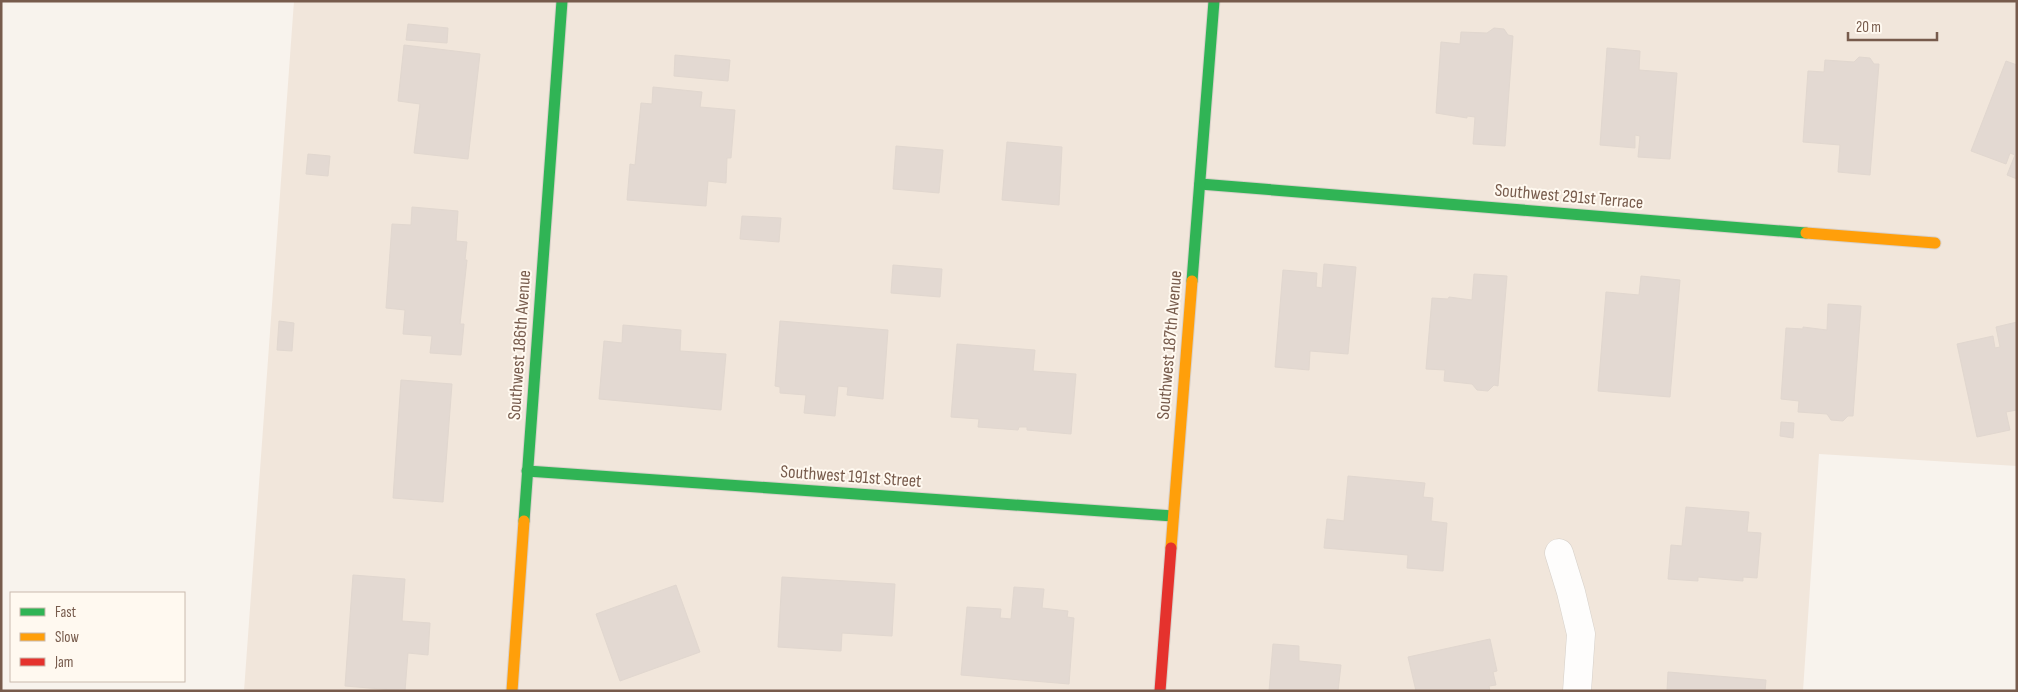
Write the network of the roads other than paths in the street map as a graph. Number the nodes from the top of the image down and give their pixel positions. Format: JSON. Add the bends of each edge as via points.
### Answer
{"nodes":[{"id":1,"x":562,"y":1,"type":"edge"},
{"id":2,"x":1214,"y":1,"type":"edge"},
{"id":3,"x":1200,"y":184,"type":"junction"},
{"id":4,"x":1935,"y":243,"type":"dead end"},
{"id":5,"x":527,"y":471,"type":"junction"},
{"id":6,"x":1174,"y":516,"type":"junction"},
{"id":7,"x":1559,"y":553,"type":"dead end"},
{"id":8,"x":512,"y":691,"type":"edge"},
{"id":9,"x":1160,"y":691,"type":"edge"},
{"id":10,"x":1578,"y":691,"type":"edge"}],
"edges":[{"from":1,"to":5,"type":"street","name":"Southwest 186th Avenue"},
{"from":2,"to":3,"type":"street","name":"Southwest 187th Avenue"},
{"from":3,"to":4,"type":"street","name":"Southwest 291st Terrace"},
{"from":3,"to":6,"type":"street","name":"Southwest 187th Avenue"},
{"from":5,"to":6,"type":"street","name":"Southwest 191st Street"},
{"from":5,"to":8,"type":"street","name":"Southwest 186th Avenue"},
{"from":6,"to":9,"type":"street","name":"Southwest 187th Avenue"},
{"from":7,"to":10,"type":"street","via":[[1581,634]]}]}
